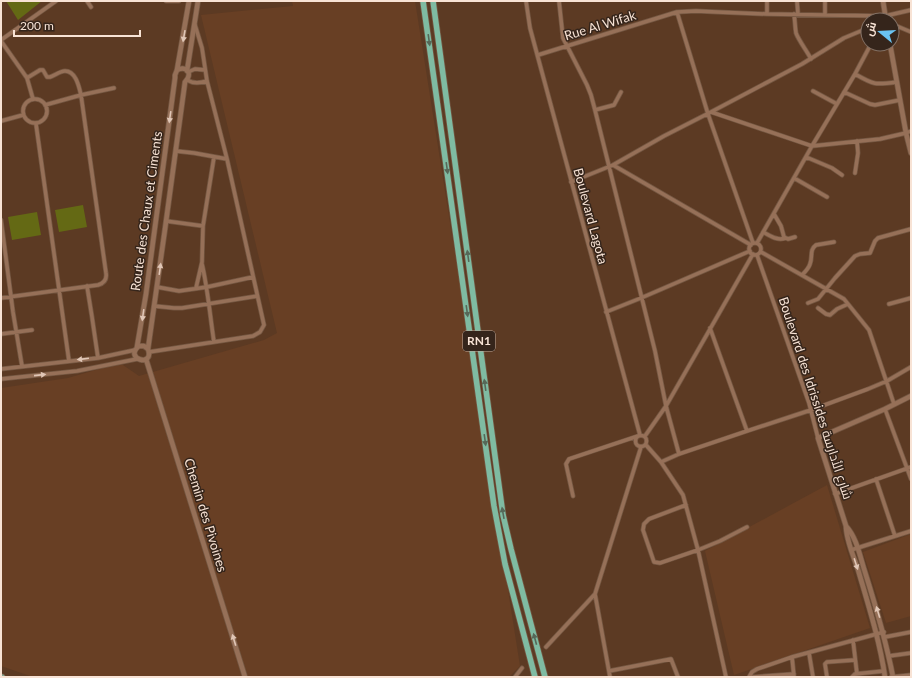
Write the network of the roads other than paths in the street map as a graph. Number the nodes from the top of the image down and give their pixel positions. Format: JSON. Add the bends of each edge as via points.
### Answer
{"nodes":[{"id":1,"x":56,"y":1,"type":"edge"},
{"id":2,"x":87,"y":1,"type":"edge"},
{"id":3,"x":166,"y":1,"type":"edge"},
{"id":4,"x":179,"y":1,"type":"edge"},
{"id":5,"x":189,"y":1,"type":"edge"},
{"id":6,"x":198,"y":1,"type":"edge"},
{"id":7,"x":423,"y":1,"type":"edge"},
{"id":8,"x":433,"y":1,"type":"edge"},
{"id":9,"x":526,"y":1,"type":"edge"},
{"id":10,"x":560,"y":1,"type":"edge"},
{"id":11,"x":767,"y":1,"type":"edge"},
{"id":12,"x":797,"y":1,"type":"edge"},
{"id":13,"x":825,"y":1,"type":"edge"},
{"id":14,"x":883,"y":1,"type":"edge"},
{"id":15,"x":92,"y":6,"type":"dead end"},
{"id":16,"x":911,"y":10,"type":"edge"},
{"id":17,"x":677,"y":12,"type":"junction"},
{"id":18,"x":884,"y":12,"type":"edge"},
{"id":19,"x":900,"y":13,"type":"edge"},
{"id":20,"x":767,"y":14,"type":"junction"},
{"id":21,"x":796,"y":14,"type":"junction"},
{"id":22,"x":825,"y":14,"type":"junction"},
{"id":23,"x":860,"y":16,"type":"edge"},
{"id":24,"x":195,"y":25,"type":"junction"},
{"id":25,"x":900,"y":27,"type":"edge"},
{"id":26,"x":860,"y":31,"type":"edge"},
{"id":27,"x":911,"y":32,"type":"edge"},
{"id":28,"x":1,"y":40,"type":"edge"},
{"id":29,"x":567,"y":46,"type":"junction"},
{"id":30,"x":867,"y":52,"type":"edge"},
{"id":31,"x":891,"y":52,"type":"edge"},
{"id":32,"x":538,"y":56,"type":"junction"},
{"id":33,"x":811,"y":59,"type":"junction"},
{"id":34,"x":177,"y":70,"type":"junction"},
{"id":35,"x":206,"y":70,"type":"junction"},
{"id":36,"x":187,"y":71,"type":"junction"},
{"id":37,"x":855,"y":74,"type":"junction"},
{"id":38,"x":27,"y":78,"type":"junction"},
{"id":39,"x":175,"y":78,"type":"junction"},
{"id":40,"x":186,"y":81,"type":"junction"},
{"id":41,"x":208,"y":81,"type":"junction"},
{"id":42,"x":897,"y":82,"type":"junction"},
{"id":43,"x":114,"y":88,"type":"dead end"},
{"id":44,"x":813,"y":91,"type":"dead end"},
{"id":45,"x":622,"y":92,"type":"dead end"},
{"id":46,"x":844,"y":92,"type":"junction"},
{"id":47,"x":80,"y":94,"type":"junction"},
{"id":48,"x":33,"y":99,"type":"junction"},
{"id":49,"x":900,"y":100,"type":"junction"},
{"id":50,"x":837,"y":104,"type":"junction"},
{"id":51,"x":45,"y":105,"type":"junction"},
{"id":52,"x":595,"y":110,"type":"junction"},
{"id":53,"x":710,"y":113,"type":"junction"},
{"id":54,"x":23,"y":115,"type":"junction"},
{"id":55,"x":1,"y":121,"type":"edge"},
{"id":56,"x":36,"y":124,"type":"junction"},
{"id":57,"x":911,"y":131,"type":"edge"},
{"id":58,"x":906,"y":133,"type":"junction"},
{"id":59,"x":858,"y":141,"type":"junction"},
{"id":60,"x":812,"y":146,"type":"junction"},
{"id":61,"x":176,"y":151,"type":"junction"},
{"id":62,"x":911,"y":154,"type":"edge"},
{"id":63,"x":214,"y":157,"type":"junction"},
{"id":64,"x":806,"y":157,"type":"junction"},
{"id":65,"x":227,"y":159,"type":"junction"},
{"id":66,"x":610,"y":165,"type":"junction"},
{"id":67,"x":855,"y":173,"type":"dead end"},
{"id":68,"x":842,"y":175,"type":"dead end"},
{"id":69,"x":794,"y":178,"type":"junction"},
{"id":70,"x":571,"y":182,"type":"junction"},
{"id":71,"x":827,"y":197,"type":"dead end"},
{"id":72,"x":774,"y":214,"type":"junction"},
{"id":73,"x":1,"y":220,"type":"edge"},
{"id":74,"x":166,"y":221,"type":"junction"},
{"id":75,"x":204,"y":226,"type":"junction"},
{"id":76,"x":911,"y":230,"type":"edge"},
{"id":77,"x":763,"y":232,"type":"junction"},
{"id":78,"x":795,"y":237,"type":"dead end"},
{"id":79,"x":786,"y":238,"type":"junction"},
{"id":80,"x":834,"y":242,"type":"dead end"},
{"id":81,"x":754,"y":244,"type":"junction"},
{"id":82,"x":755,"y":253,"type":"junction"},
{"id":83,"x":7,"y":261,"type":"junction"},
{"id":84,"x":1,"y":262,"type":"edge"},
{"id":85,"x":202,"y":262,"type":"junction"},
{"id":86,"x":802,"y":275,"type":"junction"},
{"id":87,"x":252,"y":277,"type":"junction"},
{"id":88,"x":87,"y":286,"type":"junction"},
{"id":89,"x":157,"y":287,"type":"junction"},
{"id":90,"x":207,"y":287,"type":"junction"},
{"id":91,"x":196,"y":288,"type":"junction"},
{"id":92,"x":826,"y":288,"type":"junction"},
{"id":93,"x":59,"y":290,"type":"junction"},
{"id":94,"x":257,"y":296,"type":"junction"},
{"id":95,"x":11,"y":297,"type":"junction"},
{"id":96,"x":1,"y":298,"type":"edge"},
{"id":97,"x":642,"y":298,"type":"junction"},
{"id":98,"x":911,"y":298,"type":"edge"},
{"id":99,"x":808,"y":303,"type":"dead end"},
{"id":100,"x":208,"y":304,"type":"junction"},
{"id":101,"x":848,"y":304,"type":"junction"},
{"id":102,"x":889,"y":304,"type":"dead end"},
{"id":103,"x":154,"y":306,"type":"junction"},
{"id":104,"x":818,"y":308,"type":"dead end"},
{"id":105,"x":606,"y":312,"type":"junction"},
{"id":106,"x":710,"y":328,"type":"junction"},
{"id":107,"x":32,"y":330,"type":"dead end"},
{"id":108,"x":16,"y":332,"type":"junction"},
{"id":109,"x":1,"y":334,"type":"edge"},
{"id":110,"x":214,"y":342,"type":"junction"},
{"id":111,"x":136,"y":349,"type":"junction"},
{"id":112,"x":148,"y":350,"type":"junction"},
{"id":113,"x":98,"y":358,"type":"junction"},
{"id":114,"x":137,"y":358,"type":"junction"},
{"id":115,"x":146,"y":359,"type":"junction"},
{"id":116,"x":69,"y":361,"type":"junction"},
{"id":117,"x":22,"y":366,"type":"junction"},
{"id":118,"x":911,"y":367,"type":"edge"},
{"id":119,"x":1,"y":369,"type":"edge"},
{"id":120,"x":1,"y":379,"type":"edge"},
{"id":121,"x":887,"y":381,"type":"junction"},
{"id":122,"x":911,"y":396,"type":"edge"},
{"id":123,"x":894,"y":404,"type":"junction"},
{"id":124,"x":666,"y":406,"type":"junction"},
{"id":125,"x":885,"y":409,"type":"junction"},
{"id":126,"x":811,"y":410,"type":"junction"},
{"id":127,"x":747,"y":431,"type":"junction"},
{"id":128,"x":641,"y":436,"type":"junction"},
{"id":129,"x":818,"y":438,"type":"junction"},
{"id":130,"x":646,"y":445,"type":"junction"},
{"id":131,"x":641,"y":447,"type":"junction"},
{"id":132,"x":679,"y":454,"type":"junction"},
{"id":133,"x":661,"y":462,"type":"junction"},
{"id":134,"x":909,"y":467,"type":"edge"},
{"id":135,"x":911,"y":479,"type":"edge"},
{"id":136,"x":876,"y":480,"type":"junction"},
{"id":137,"x":835,"y":494,"type":"junction"},
{"id":138,"x":573,"y":496,"type":"dead end"},
{"id":139,"x":686,"y":505,"type":"junction"},
{"id":140,"x":846,"y":526,"type":"junction"},
{"id":141,"x":747,"y":527,"type":"dead end"},
{"id":142,"x":911,"y":530,"type":"edge"},
{"id":143,"x":895,"y":536,"type":"junction"},
{"id":144,"x":858,"y":548,"type":"junction"},
{"id":145,"x":698,"y":550,"type":"junction"},
{"id":146,"x":852,"y":550,"type":"junction"},
{"id":147,"x":595,"y":594,"type":"junction"},
{"id":148,"x":911,"y":632,"type":"edge"},
{"id":149,"x":877,"y":634,"type":"junction"},
{"id":150,"x":884,"y":634,"type":"junction"},
{"id":151,"x":853,"y":640,"type":"junction"},
{"id":152,"x":546,"y":647,"type":"dead end"},
{"id":153,"x":809,"y":653,"type":"junction"},
{"id":154,"x":911,"y":653,"type":"edge"},
{"id":155,"x":889,"y":656,"type":"junction"},
{"id":156,"x":792,"y":657,"type":"junction"},
{"id":157,"x":855,"y":660,"type":"junction"},
{"id":158,"x":522,"y":668,"type":"dead end"},
{"id":159,"x":609,"y":671,"type":"junction"},
{"id":160,"x":884,"y":671,"type":"junction"},
{"id":161,"x":857,"y":674,"type":"junction"},
{"id":162,"x":794,"y":675,"type":"edge"},
{"id":163,"x":911,"y":675,"type":"edge"},
{"id":164,"x":245,"y":677,"type":"edge"},
{"id":165,"x":515,"y":677,"type":"edge"},
{"id":166,"x":535,"y":677,"type":"edge"},
{"id":167,"x":545,"y":677,"type":"edge"},
{"id":168,"x":610,"y":677,"type":"edge"},
{"id":169,"x":678,"y":677,"type":"edge"},
{"id":170,"x":726,"y":677,"type":"edge"},
{"id":171,"x":749,"y":677,"type":"edge"},
{"id":172,"x":753,"y":677,"type":"edge"},
{"id":173,"x":813,"y":677,"type":"edge"},
{"id":174,"x":827,"y":677,"type":"edge"},
{"id":175,"x":852,"y":677,"type":"edge"},
{"id":176,"x":885,"y":677,"type":"edge"},
{"id":177,"x":892,"y":677,"type":"edge"}],
"edges":[{"from":1,"to":28,"type":"street"},
{"from":2,"to":15,"type":"street"},
{"from":3,"to":4,"type":"street"},
{"from":5,"to":34,"type":"street","one_way":true},
{"from":6,"to":24,"type":"street"},
{"from":7,"to":166,"type":"highway","number":"RN1","one_way":true,"via":[[495,513],[505,564]]},
{"from":167,"to":8,"type":"highway","number":"RN1","one_way":true,"via":[[503,515]]},
{"from":9,"to":32,"type":"street","name":"Boulevard Lagota"},
{"from":10,"to":29,"type":"street","via":[[563,38]]},
{"from":11,"to":20,"type":"street"},
{"from":12,"to":21,"type":"street"},
{"from":13,"to":22,"type":"street"},
{"from":14,"to":18,"type":"street"},
{"from":16,"to":19,"type":"street","name":"Rue Al Wifak"},
{"from":17,"to":20,"type":"street","name":"Rue Al Wifak"},
{"from":17,"to":29,"type":"street","name":"Rue Al Wifak"},
{"from":17,"to":53,"type":"street"},
{"from":20,"to":21,"type":"street","name":"Rue Al Wifak"},
{"from":21,"to":22,"type":"street","name":"Rue Al Wifak"},
{"from":21,"to":33,"type":"street","via":[[796,33]]},
{"from":22,"to":23,"type":"street","name":"Rue Al Wifak"},
{"from":24,"to":35,"type":"street"},
{"from":24,"to":36,"type":"street"},
{"from":25,"to":27,"type":"street"},
{"from":26,"to":33,"type":"street","via":[[844,38]]},
{"from":28,"to":38,"type":"street"},
{"from":29,"to":32,"type":"street","name":"Rue Al Wifak"},
{"from":29,"to":52,"type":"street","via":[[587,85]]},
{"from":30,"to":37,"type":"street"},
{"from":31,"to":42,"type":"street"},
{"from":32,"to":70,"type":"street","name":"Boulevard Lagota"},
{"from":33,"to":53,"type":"street"},
{"from":34,"to":36,"type":"street","via":[[182,68]]},
{"from":34,"to":39,"type":"street"},
{"from":35,"to":36,"type":"street"},
{"from":35,"to":41,"type":"street"},
{"from":36,"to":40,"type":"street","via":[[189,76]]},
{"from":37,"to":42,"type":"street","via":[[874,84]]},
{"from":37,"to":46,"type":"street"},
{"from":38,"to":47,"type":"street","via":[[40,70],[49,77],[68,72],[76,80]]},
{"from":38,"to":48,"type":"street"},
{"from":39,"to":40,"type":"street","via":[[179,82]]},
{"from":39,"to":111,"type":"street","name":"Route des Chaux et Ciments","one_way":true,"via":[[146,294]]},
{"from":40,"to":41,"type":"street","via":[[198,84]]},
{"from":40,"to":61,"type":"street","name":"Route des Chaux et Ciments"},
{"from":41,"to":65,"type":"street"},
{"from":42,"to":49,"type":"street"},
{"from":43,"to":47,"type":"street"},
{"from":44,"to":50,"type":"street"},
{"from":45,"to":52,"type":"street","via":[[614,105]]},
{"from":46,"to":49,"type":"street","via":[[875,105]]},
{"from":46,"to":50,"type":"street"},
{"from":47,"to":51,"type":"street"},
{"from":47,"to":88,"type":"street","via":[[106,276],[106,281],[101,284]]},
{"from":48,"to":51,"type":"street","via":[[42,101]]},
{"from":48,"to":54,"type":"street","via":[[25,103]]},
{"from":49,"to":58,"type":"street"},
{"from":50,"to":60,"type":"street"},
{"from":51,"to":56,"type":"street","via":[[46,117]]},
{"from":52,"to":66,"type":"street"},
{"from":53,"to":60,"type":"street"},
{"from":53,"to":66,"type":"street"},
{"from":53,"to":81,"type":"street"},
{"from":54,"to":55,"type":"street"},
{"from":54,"to":56,"type":"street","via":[[28,122]]},
{"from":56,"to":93,"type":"street"},
{"from":57,"to":58,"type":"street"},
{"from":58,"to":59,"type":"street"},
{"from":58,"to":62,"type":"street"},
{"from":59,"to":60,"type":"street"},
{"from":59,"to":67,"type":"street"},
{"from":60,"to":64,"type":"street"},
{"from":61,"to":63,"type":"street"},
{"from":61,"to":74,"type":"street","name":"Route des Chaux et Ciments"},
{"from":63,"to":65,"type":"street"},
{"from":63,"to":75,"type":"street"},
{"from":64,"to":68,"type":"street"},
{"from":64,"to":69,"type":"street"},
{"from":65,"to":87,"type":"street"},
{"from":66,"to":70,"type":"street"},
{"from":66,"to":81,"type":"street"},
{"from":66,"to":97,"type":"street"},
{"from":69,"to":71,"type":"street"},
{"from":69,"to":72,"type":"street"},
{"from":70,"to":105,"type":"street","name":"Boulevard Lagota"},
{"from":72,"to":77,"type":"street"},
{"from":72,"to":79,"type":"street"},
{"from":73,"to":83,"type":"street"},
{"from":74,"to":75,"type":"street"},
{"from":89,"to":74,"type":"street","name":"Route des Chaux et Ciments","one_way":true},
{"from":75,"to":85,"type":"street"},
{"from":76,"to":92,"type":"street","via":[[876,239],[870,253],[857,254]]},
{"from":77,"to":79,"type":"street","via":[[774,238]]},
{"from":77,"to":81,"type":"street"},
{"from":78,"to":79,"type":"street"},
{"from":80,"to":86,"type":"street","via":[[813,246],[811,263]]},
{"from":81,"to":82,"type":"street","via":[[749,249]]},
{"from":81,"to":82,"type":"street","name":"Boulevard des Idrissides شارع الأدارسة","via":[[762,248]]},
{"from":82,"to":86,"type":"street"},
{"from":82,"to":97,"type":"street"},
{"from":82,"to":106,"type":"street"},
{"from":82,"to":126,"type":"street","name":"Boulevard des Idrissides شارع الأدارسة"},
{"from":83,"to":84,"type":"street"},
{"from":83,"to":95,"type":"street"},
{"from":85,"to":90,"type":"street"},
{"from":85,"to":91,"type":"street"},
{"from":86,"to":92,"type":"street"},
{"from":87,"to":90,"type":"street"},
{"from":87,"to":94,"type":"street"},
{"from":88,"to":93,"type":"street"},
{"from":88,"to":113,"type":"street"},
{"from":89,"to":91,"type":"street","via":[[177,291]]},
{"from":89,"to":103,"type":"street","name":"Route des Chaux et Ciments"},
{"from":90,"to":91,"type":"street"},
{"from":90,"to":100,"type":"street"},
{"from":92,"to":99,"type":"street","via":[[818,299]]},
{"from":92,"to":101,"type":"street","via":[[841,296]]},
{"from":93,"to":95,"type":"street"},
{"from":93,"to":116,"type":"street"},
{"from":94,"to":100,"type":"street"},
{"from":94,"to":110,"type":"street","via":[[263,322],[260,332],[253,336]]},
{"from":95,"to":96,"type":"street"},
{"from":95,"to":108,"type":"street"},
{"from":97,"to":105,"type":"street"},
{"from":97,"to":124,"type":"street"},
{"from":98,"to":102,"type":"street"},
{"from":100,"to":103,"type":"street","via":[[182,308]]},
{"from":100,"to":110,"type":"street"},
{"from":101,"to":104,"type":"street","via":[[830,315]]},
{"from":101,"to":121,"type":"street","via":[[869,330]]},
{"from":103,"to":112,"type":"street","name":"Route des Chaux et Ciments"},
{"from":105,"to":128,"type":"street","name":"Boulevard Lagota"},
{"from":106,"to":124,"type":"street"},
{"from":106,"to":127,"type":"street"},
{"from":107,"to":108,"type":"street"},
{"from":108,"to":109,"type":"street"},
{"from":108,"to":117,"type":"street"},
{"from":110,"to":112,"type":"street"},
{"from":111,"to":112,"type":"street","via":[[144,346]]},
{"from":111,"to":113,"type":"street"},
{"from":111,"to":114,"type":"street"},
{"from":112,"to":115,"type":"street","via":[[149,356]]},
{"from":113,"to":116,"type":"street","one_way":true},
{"from":114,"to":115,"type":"street"},
{"from":120,"to":114,"type":"street","one_way":true,"via":[[77,371]]},
{"from":164,"to":115,"type":"street","name":"Chemin des Pivoines","one_way":true},
{"from":116,"to":117,"type":"street"},
{"from":117,"to":119,"type":"street"},
{"from":118,"to":121,"type":"street"},
{"from":121,"to":123,"type":"street"},
{"from":121,"to":126,"type":"street"},
{"from":122,"to":123,"type":"street"},
{"from":123,"to":125,"type":"street"},
{"from":124,"to":128,"type":"street"},
{"from":124,"to":132,"type":"street"},
{"from":125,"to":129,"type":"street"},
{"from":125,"to":134,"type":"street"},
{"from":126,"to":127,"type":"street"},
{"from":126,"to":129,"type":"street","name":"Boulevard des Idrissides شارع الأدارسة"},
{"from":127,"to":132,"type":"street"},
{"from":128,"to":130,"type":"street","via":[[647,439]]},
{"from":128,"to":131,"type":"street","via":[[636,439]]},
{"from":128,"to":138,"type":"street","via":[[569,459],[566,464]]},
{"from":129,"to":137,"type":"street","name":"Boulevard des Idrissides شارع الأدارسة"},
{"from":130,"to":131,"type":"street"},
{"from":130,"to":133,"type":"street"},
{"from":131,"to":147,"type":"street"},
{"from":132,"to":133,"type":"street"},
{"from":133,"to":139,"type":"street","via":[[683,495]]},
{"from":134,"to":135,"type":"street"},
{"from":134,"to":136,"type":"street"},
{"from":136,"to":137,"type":"street"},
{"from":136,"to":143,"type":"street"},
{"from":137,"to":140,"type":"street","name":"Boulevard des Idrissides شارع الأدارسة"},
{"from":139,"to":145,"type":"street"},
{"from":139,"to":145,"type":"street","via":[[649,520],[644,524],[643,530],[654,562],[660,563]]},
{"from":140,"to":144,"type":"street","name":"Boulevard des Idrissides شارع الأدارسة"},
{"from":140,"to":146,"type":"street","name":"Boulevard des Idrissides شارع الأدارسة"},
{"from":141,"to":145,"type":"street"},
{"from":142,"to":143,"type":"street"},
{"from":143,"to":144,"type":"street"},
{"from":144,"to":146,"type":"street"},
{"from":150,"to":144,"type":"street","name":"Boulevard des Idrissides شارع الأدارسة","one_way":true},
{"from":145,"to":170,"type":"street"},
{"from":146,"to":149,"type":"street","name":"Boulevard des Idrissides شارع الأدارسة","one_way":true},
{"from":147,"to":152,"type":"street"},
{"from":147,"to":159,"type":"street"},
{"from":148,"to":150,"type":"street"},
{"from":149,"to":150,"type":"street"},
{"from":149,"to":151,"type":"street"},
{"from":149,"to":160,"type":"street","name":"Boulevard des Idrissides شارع الأدارسة"},
{"from":150,"to":155,"type":"street","name":"Boulevard des Idrissides شارع الأدارسة"},
{"from":151,"to":153,"type":"street"},
{"from":151,"to":157,"type":"street"},
{"from":153,"to":156,"type":"street"},
{"from":153,"to":173,"type":"street"},
{"from":154,"to":155,"type":"street"},
{"from":155,"to":177,"type":"street","name":"Boulevard des Idrissides شارع الأدارسة"},
{"from":156,"to":162,"type":"street"},
{"from":156,"to":171,"type":"street","via":[[757,669]]},
{"from":157,"to":161,"type":"street"},
{"from":157,"to":174,"type":"street","via":[[827,662]]},
{"from":158,"to":165,"type":"street"},
{"from":159,"to":168,"type":"street"},
{"from":159,"to":169,"type":"street","via":[[671,659]]},
{"from":160,"to":161,"type":"street"},
{"from":160,"to":176,"type":"street","name":"Boulevard des Idrissides شارع الأدارسة"},
{"from":161,"to":175,"type":"street"},
{"from":162,"to":172,"type":"street"},
{"from":163,"to":177,"type":"street"}]}
